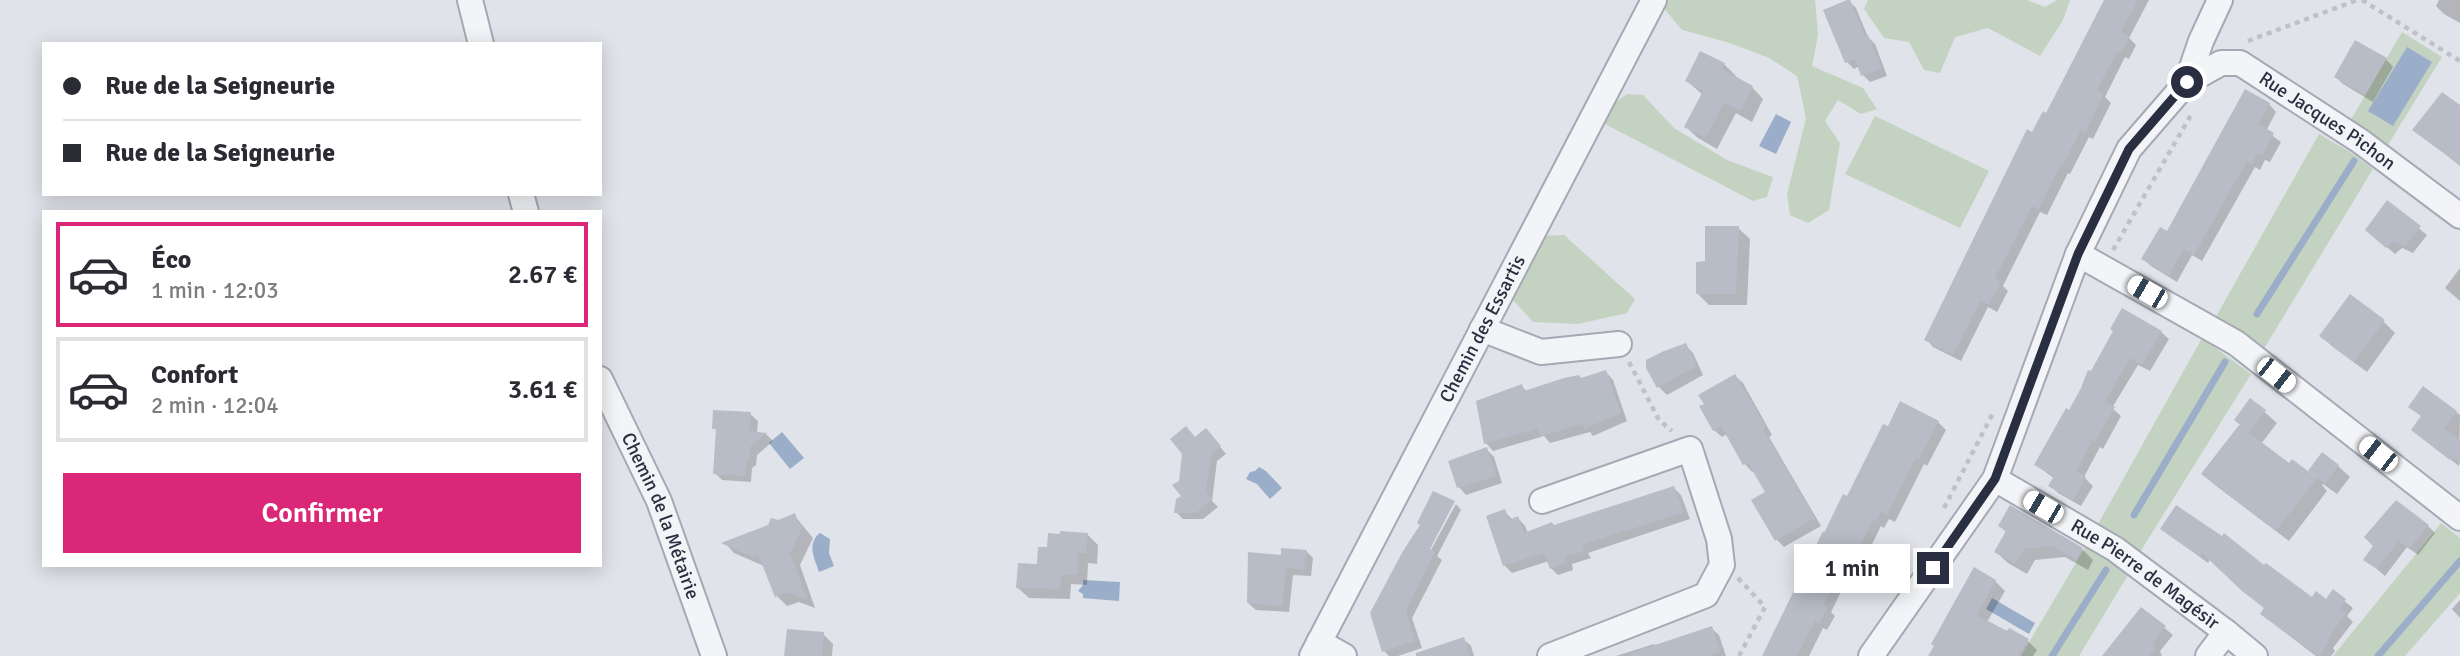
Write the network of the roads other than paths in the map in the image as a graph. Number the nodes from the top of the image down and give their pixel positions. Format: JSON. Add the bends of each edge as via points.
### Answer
{"nodes":[{"id":1,"x":470,"y":0,"type":"edge"},
{"id":2,"x":1654,"y":0,"type":"edge"},
{"id":3,"x":2220,"y":0,"type":"edge"},
{"id":4,"x":480,"y":42,"type":"edge"},
{"id":5,"x":2187,"y":82,"type":"junction"},
{"id":6,"x":2460,"y":216,"type":"edge"},
{"id":7,"x":2078,"y":254,"type":"junction"},
{"id":8,"x":1482,"y":329,"type":"junction"},
{"id":9,"x":1619,"y":344,"type":"road end"},
{"id":10,"x":602,"y":383,"type":"edge"},
{"id":11,"x":1995,"y":479,"type":"junction"},
{"id":12,"x":1542,"y":501,"type":"dead end"},
{"id":13,"x":2460,"y":518,"type":"edge"},
{"id":14,"x":2227,"y":632,"type":"junction"},
{"id":15,"x":1315,"y":649,"type":"edge"},
{"id":16,"x":714,"y":656,"type":"edge"},
{"id":17,"x":1344,"y":656,"type":"edge"},
{"id":18,"x":1550,"y":656,"type":"edge"},
{"id":19,"x":1871,"y":656,"type":"edge"},
{"id":20,"x":2208,"y":656,"type":"edge"},
{"id":21,"x":2255,"y":656,"type":"edge"}],
"edges":[{"from":1,"to":4,"type":"street"},
{"from":2,"to":8,"type":"street","name":"Chemin des Essartis"},
{"from":3,"to":5,"type":"street"},
{"from":5,"to":6,"type":"street","name":"Rue Jacques Pichon","via":[[2221,63],[2240,63],[2360,141]]},
{"from":5,"to":7,"type":"street","via":[[2129,149]]},
{"from":7,"to":11,"type":"street"},
{"from":7,"to":13,"type":"street","via":[[2236,343]]},
{"from":8,"to":9,"type":"street","via":[[1541,352]]},
{"from":8,"to":15,"type":"street","name":"Chemin des Essartis"},
{"from":10,"to":16,"type":"street","name":"Chemin de la Métairie","via":[[659,501]]},
{"from":11,"to":14,"type":"street","name":"Rue Pierre de Magésir","via":[[2115,550]]},
{"from":11,"to":19,"type":"street"},
{"from":12,"to":18,"type":"street","via":[[1690,449],[1719,539],[1722,565],[1706,595]]},
{"from":14,"to":20,"type":"street"},
{"from":14,"to":21,"type":"street","name":"Rue Pierre de Magésir"},
{"from":15,"to":17,"type":"street"}]}
